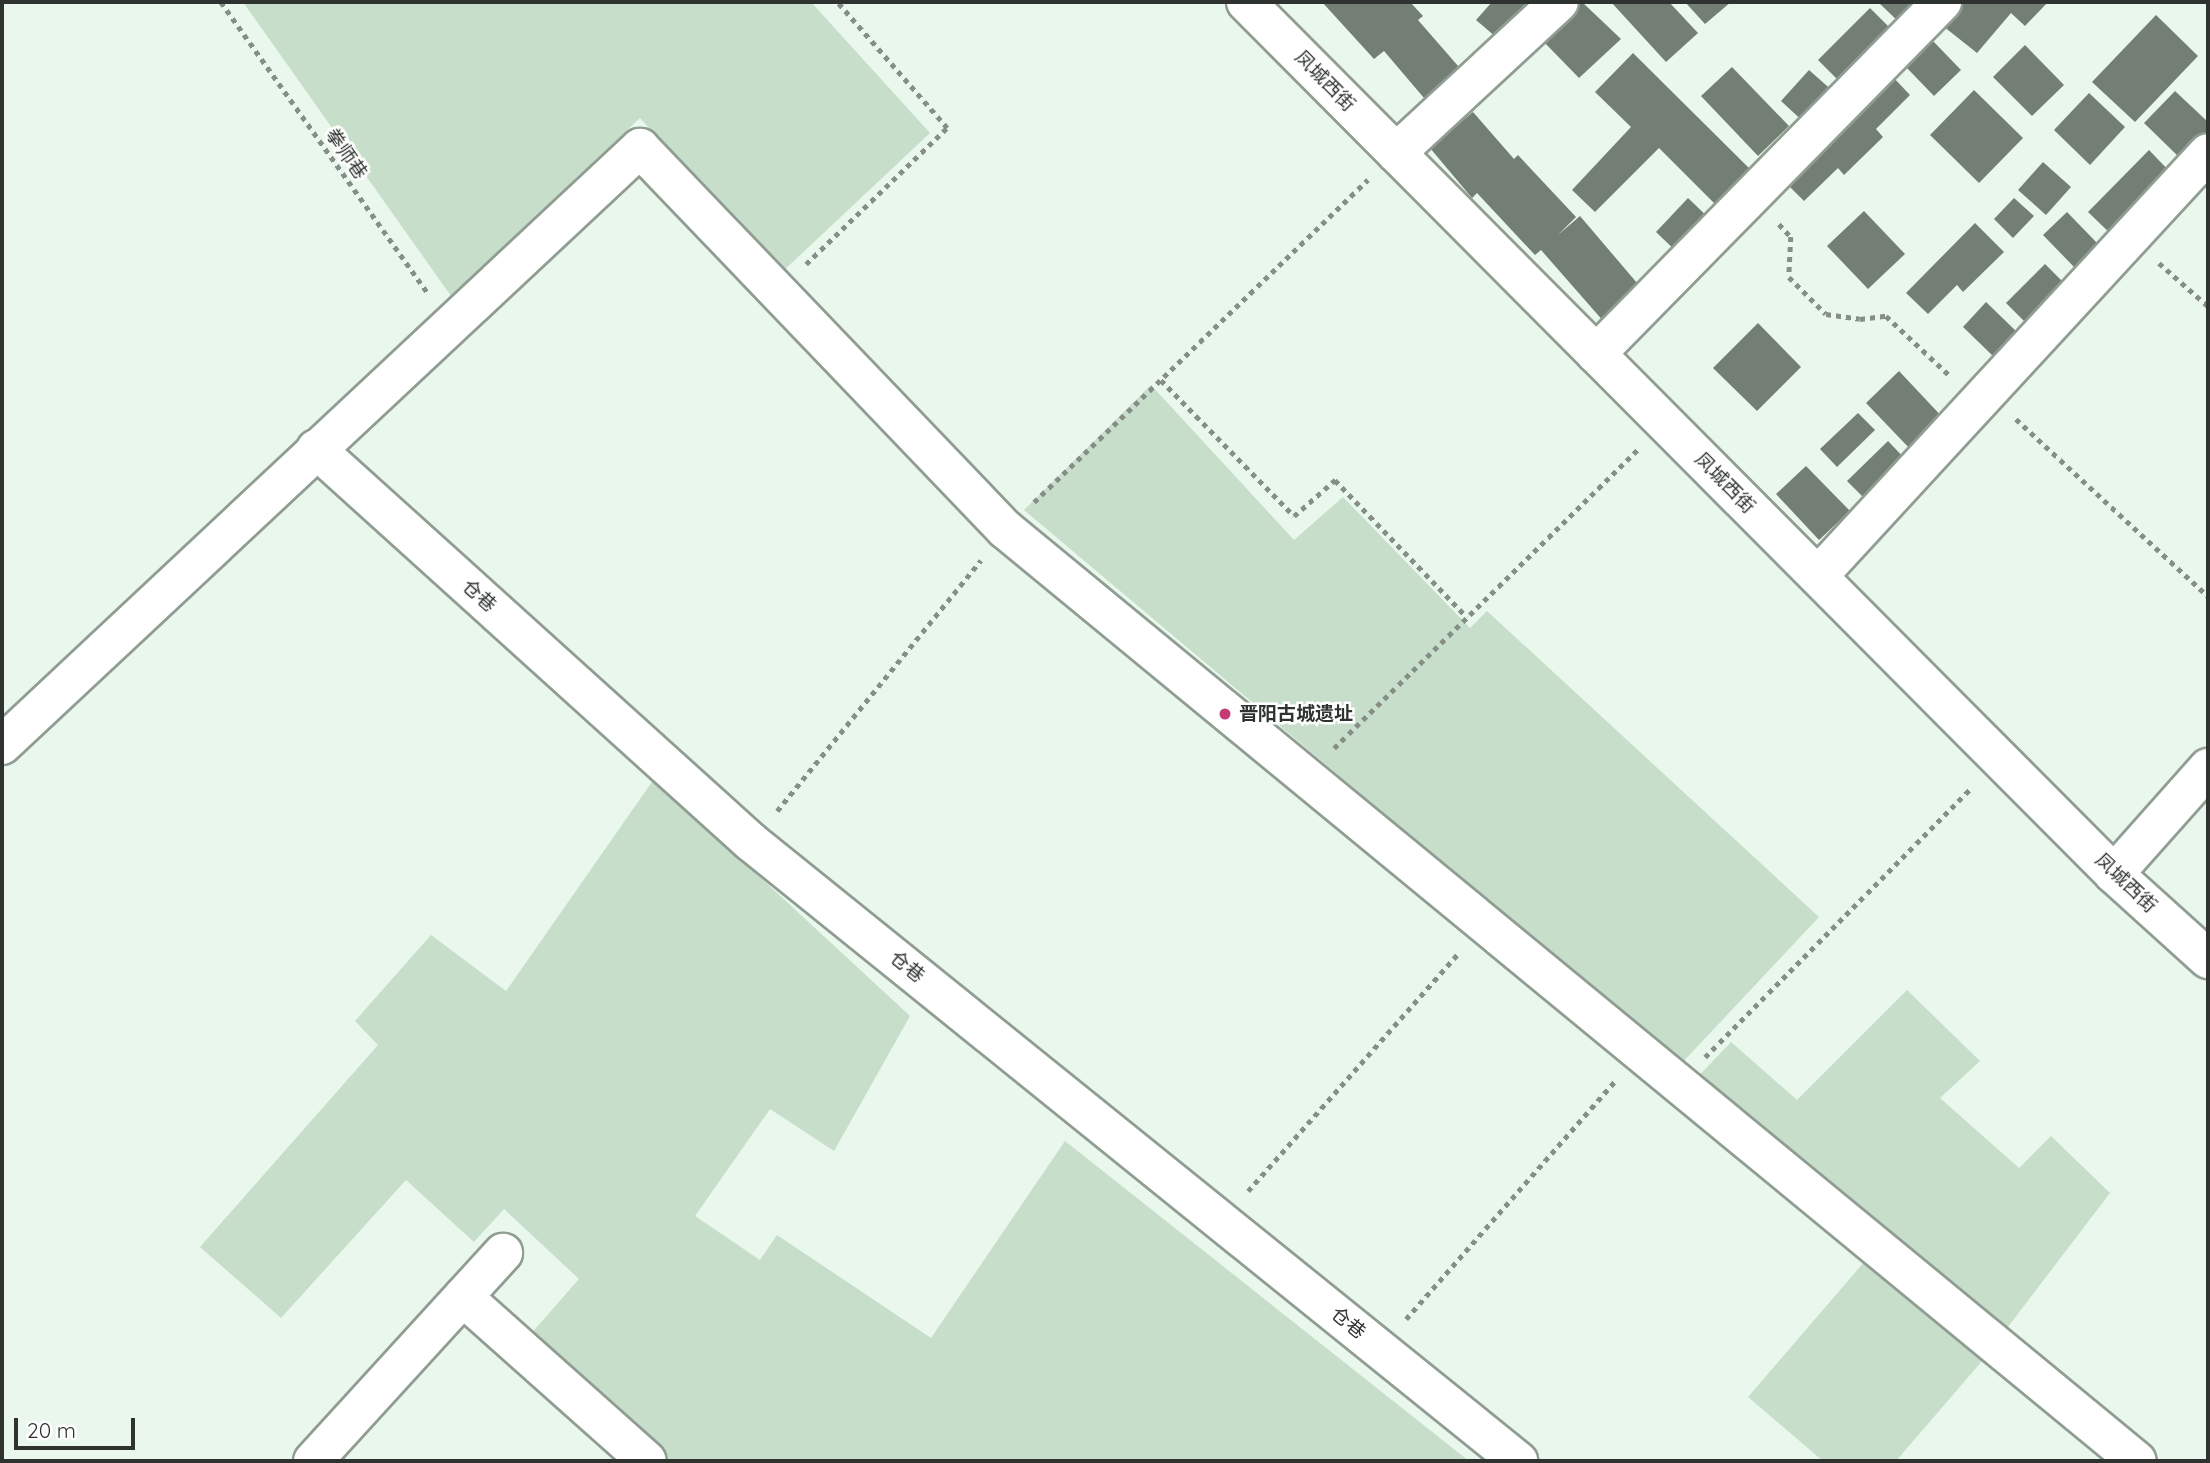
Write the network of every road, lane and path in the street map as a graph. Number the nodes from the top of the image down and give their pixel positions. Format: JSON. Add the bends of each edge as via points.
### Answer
{"nodes":[{"id":1,"x":221,"y":2,"type":"edge"},
{"id":2,"x":837,"y":2,"type":"edge"},
{"id":3,"x":1246,"y":2,"type":"edge"},
{"id":4,"x":1559,"y":2,"type":"edge"},
{"id":5,"x":1942,"y":2,"type":"edge"},
{"id":6,"x":1396,"y":153,"type":"junction"},
{"id":7,"x":2208,"y":153,"type":"edge"},
{"id":8,"x":1752,"y":196,"type":"junction"},
{"id":9,"x":2129,"y":237,"type":"junction"},
{"id":10,"x":778,"y":292,"type":"junction"},
{"id":11,"x":2208,"y":306,"type":"edge"},
{"id":12,"x":449,"y":323,"type":"junction"},
{"id":13,"x":1596,"y":354,"type":"junction"},
{"id":14,"x":1161,"y":380,"type":"junction"},
{"id":15,"x":1982,"y":397,"type":"junction"},
{"id":16,"x":1665,"y":422,"type":"junction"},
{"id":17,"x":316,"y":449,"type":"junction"},
{"id":18,"x":1006,"y":530,"type":"junction"},
{"id":19,"x":1818,"y":576,"type":"junction"},
{"id":20,"x":2208,"y":596,"type":"edge"},
{"id":21,"x":1467,"y":617,"type":"junction"},
{"id":22,"x":2,"y":745,"type":"edge"},
{"id":23,"x":2000,"y":760,"type":"junction"},
{"id":24,"x":2208,"y":768,"type":"edge"},
{"id":25,"x":1305,"y":776,"type":"junction"},
{"id":26,"x":751,"y":842,"type":"junction"},
{"id":27,"x":2113,"y":874,"type":"junction"},
{"id":28,"x":1485,"y":925,"type":"junction"},
{"id":29,"x":2208,"y":959,"type":"edge"},
{"id":30,"x":1640,"y":1052,"type":"junction"},
{"id":31,"x":1678,"y":1084,"type":"junction"},
{"id":32,"x":1222,"y":1221,"type":"junction"},
{"id":33,"x":503,"y":1253,"type":"dead end"},
{"id":34,"x":463,"y":1297,"type":"junction"},
{"id":35,"x":1380,"y":1349,"type":"junction"},
{"id":36,"x":313,"y":1461,"type":"edge"},
{"id":37,"x":647,"y":1461,"type":"edge"},
{"id":38,"x":1518,"y":1461,"type":"edge"},
{"id":39,"x":2137,"y":1461,"type":"edge"}],
"edges":[{"from":1,"to":12,"type":"path","name":"拳师巷"},
{"from":2,"to":10,"type":"path","via":[[947,128]]},
{"from":3,"to":6,"type":"street","name":"凤城西街"},
{"from":4,"to":6,"type":"street"},
{"from":5,"to":8,"type":"street"},
{"from":6,"to":13,"type":"street","name":"凤城西街"},
{"from":6,"to":14,"type":"path"},
{"from":7,"to":9,"type":"street"},
{"from":8,"to":13,"type":"street"},
{"from":8,"to":15,"type":"path","via":[[1791,237],[1789,277],[1826,314],[1860,319],[1886,316]]},
{"from":9,"to":11,"type":"path"},
{"from":9,"to":15,"type":"street"},
{"from":10,"to":12,"type":"street","via":[[640,148]]},
{"from":10,"to":18,"type":"street"},
{"from":12,"to":17,"type":"street"},
{"from":13,"to":16,"type":"street","name":"凤城西街"},
{"from":14,"to":18,"type":"path"},
{"from":14,"to":21,"type":"path","via":[[1294,516],[1335,480]]},
{"from":15,"to":19,"type":"street"},
{"from":15,"to":20,"type":"path"},
{"from":16,"to":19,"type":"street","name":"凤城西街"},
{"from":16,"to":21,"type":"path"},
{"from":17,"to":22,"type":"street"},
{"from":17,"to":26,"type":"street","name":"仓巷"},
{"from":18,"to":25,"type":"street"},
{"from":18,"to":26,"type":"path"},
{"from":19,"to":23,"type":"street","name":"凤城西街"},
{"from":21,"to":25,"type":"path"},
{"from":23,"to":27,"type":"street","name":"凤城西街"},
{"from":23,"to":31,"type":"path"},
{"from":24,"to":27,"type":"street"},
{"from":25,"to":28,"type":"street"},
{"from":26,"to":32,"type":"street","name":"仓巷"},
{"from":27,"to":29,"type":"street","name":"凤城西街"},
{"from":28,"to":30,"type":"street"},
{"from":28,"to":32,"type":"path"},
{"from":30,"to":31,"type":"street"},
{"from":30,"to":35,"type":"path"},
{"from":31,"to":39,"type":"street"},
{"from":32,"to":35,"type":"street","name":"仓巷"},
{"from":33,"to":34,"type":"street"},
{"from":34,"to":36,"type":"street"},
{"from":34,"to":37,"type":"street"},
{"from":35,"to":38,"type":"street","name":"仓巷"}]}
